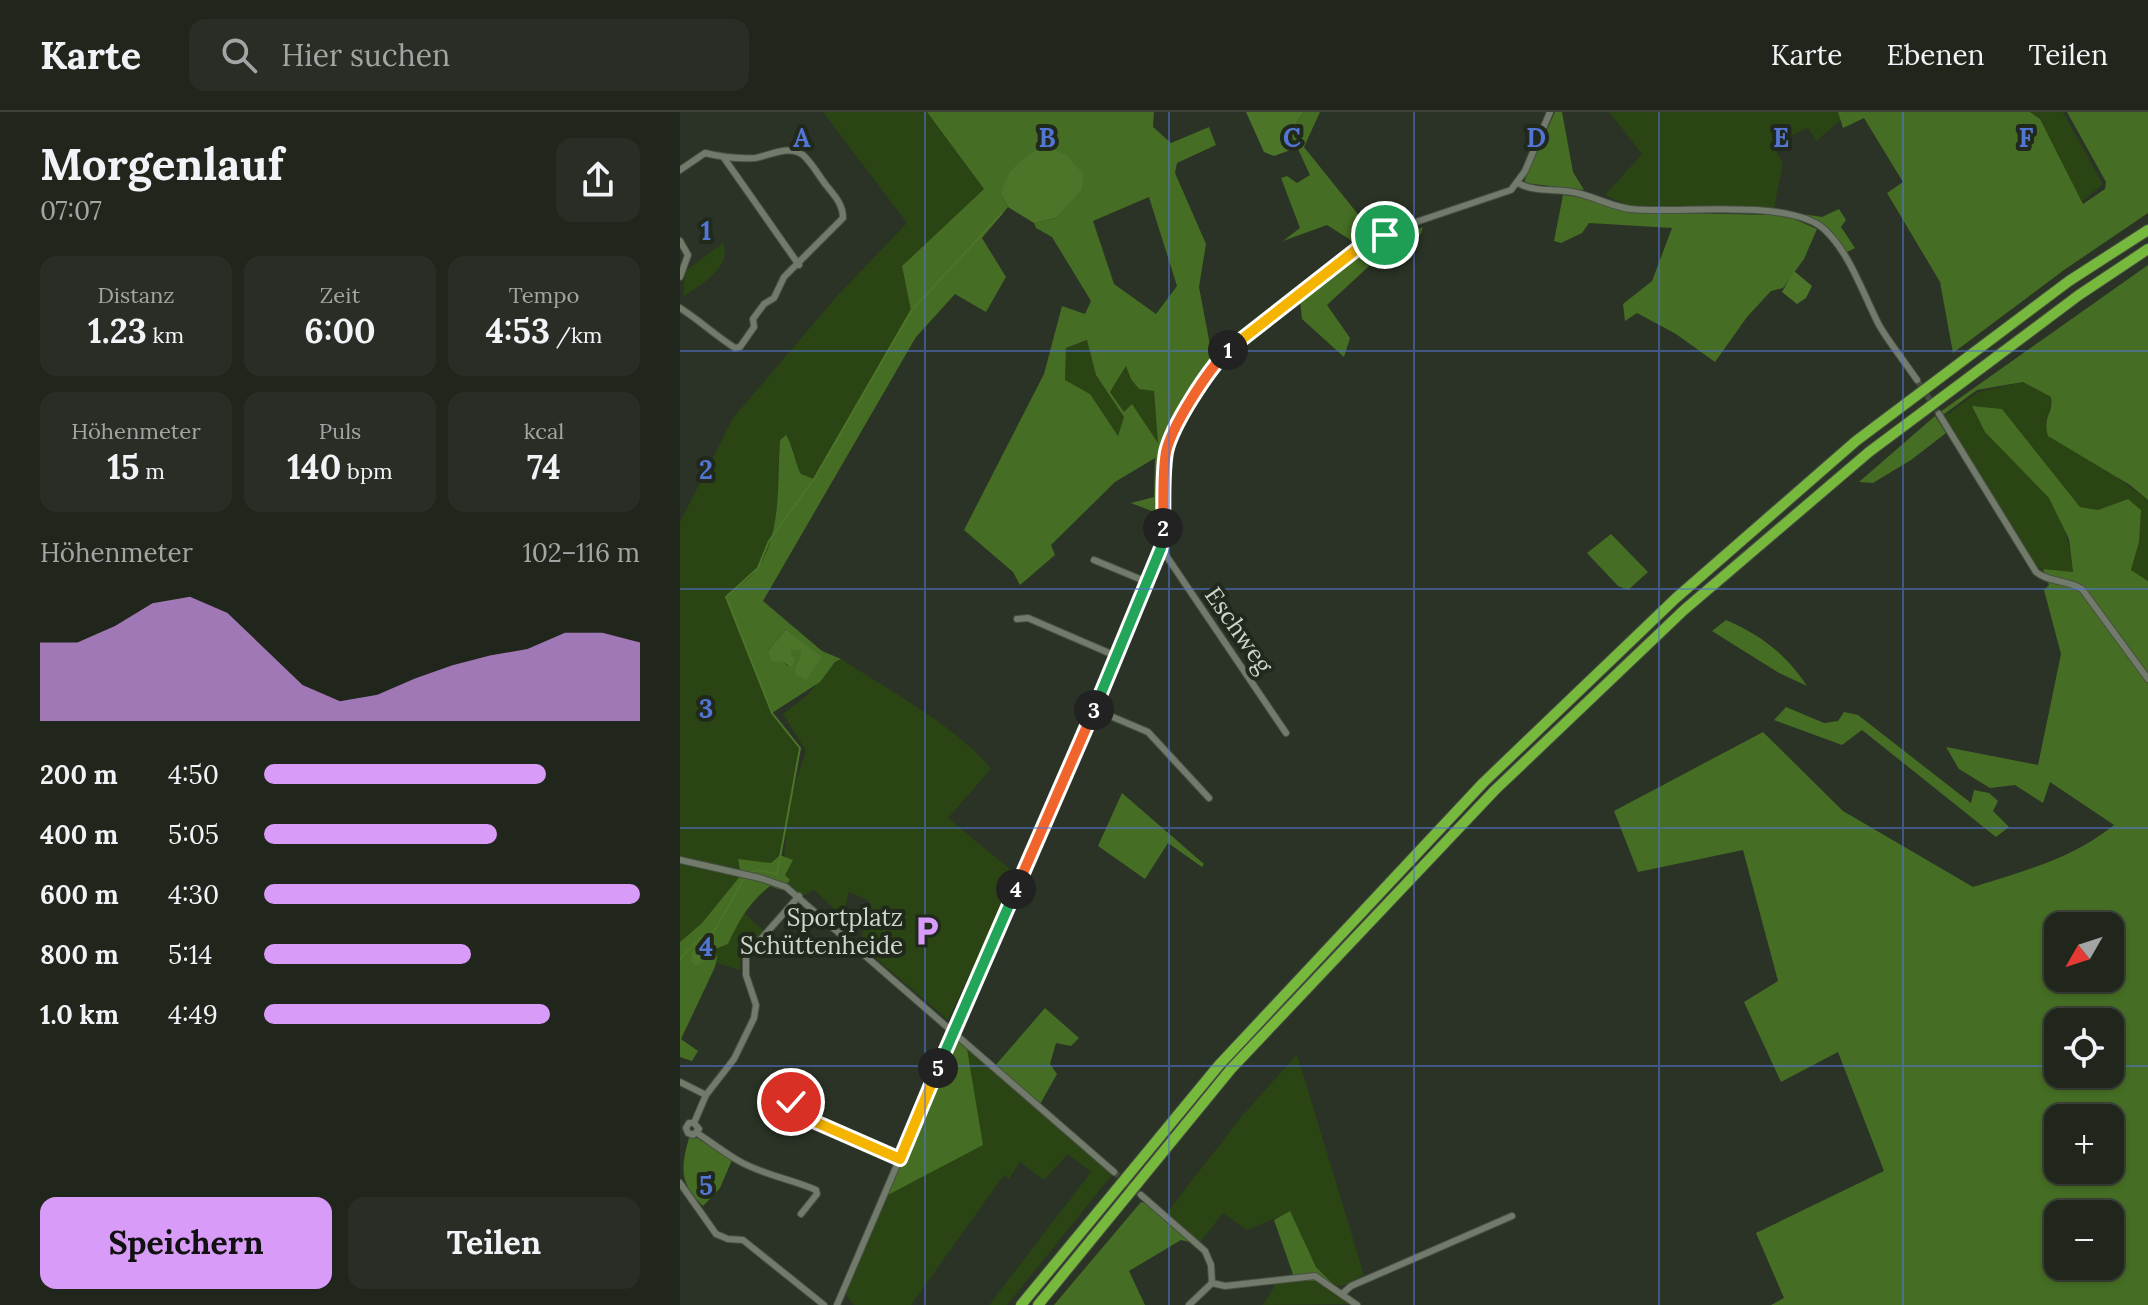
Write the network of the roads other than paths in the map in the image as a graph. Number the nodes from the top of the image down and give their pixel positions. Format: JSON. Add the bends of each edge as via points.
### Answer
{"nodes":[{"id":1,"x":1550,"y":112,"type":"edge"},
{"id":2,"x":724,"y":158,"type":"junction"},
{"id":3,"x":680,"y":170,"type":"edge"},
{"id":4,"x":1518,"y":183,"type":"junction"},
{"id":5,"x":2148,"y":230,"type":"edge"},
{"id":6,"x":680,"y":241,"type":"edge"},
{"id":7,"x":2148,"y":249,"type":"edge"},
{"id":8,"x":799,"y":265,"type":"junction"},
{"id":9,"x":680,"y":277,"type":"edge"},
{"id":10,"x":680,"y":308,"type":"edge"},
{"id":11,"x":1917,"y":380,"type":"tunnel mouth"},
{"id":12,"x":1939,"y":414,"type":"tunnel mouth"},
{"id":13,"x":1161,"y":548,"type":"junction"},
{"id":14,"x":1094,"y":560,"type":"dead end"},
{"id":15,"x":1147,"y":582,"type":"junction"},
{"id":16,"x":1017,"y":619,"type":"dead end"},
{"id":17,"x":1116,"y":656,"type":"junction"},
{"id":18,"x":2148,"y":679,"type":"edge"},
{"id":19,"x":1094,"y":709,"type":"junction"},
{"id":20,"x":1286,"y":733,"type":"dead end"},
{"id":21,"x":1209,"y":798,"type":"dead end"},
{"id":22,"x":680,"y":860,"type":"edge"},
{"id":23,"x":799,"y":896,"type":"junction"},
{"id":24,"x":954,"y":1032,"type":"junction"},
{"id":25,"x":680,"y":1082,"type":"edge"},
{"id":26,"x":706,"y":1095,"type":"junction"},
{"id":27,"x":812,"y":1121,"type":"dead end"},
{"id":28,"x":900,"y":1159,"type":"junction"},
{"id":29,"x":1114,"y":1172,"type":"tunnel mouth"},
{"id":30,"x":680,"y":1183,"type":"edge"},
{"id":31,"x":1141,"y":1195,"type":"tunnel mouth"},
{"id":32,"x":801,"y":1214,"type":"dead end"},
{"id":33,"x":1512,"y":1216,"type":"dead end"},
{"id":34,"x":1212,"y":1283,"type":"junction"},
{"id":35,"x":1342,"y":1294,"type":"junction"},
{"id":36,"x":824,"y":1305,"type":"edge"},
{"id":37,"x":837,"y":1305,"type":"edge"},
{"id":38,"x":1021,"y":1305,"type":"edge"},
{"id":39,"x":1038,"y":1305,"type":"edge"},
{"id":40,"x":1189,"y":1305,"type":"edge"},
{"id":41,"x":1357,"y":1305,"type":"edge"}],
"edges":[{"from":1,"to":4,"type":"street"},
{"from":2,"to":3,"type":"street","via":[[705,153]]},
{"from":2,"to":8,"type":"street"},
{"from":2,"to":8,"type":"street","via":[[794,151],[804,156],[838,202],[843,218]]},
{"from":4,"to":11,"type":"street","via":[[1589,195],[1627,209],[1753,211],[1808,220],[1830,236]]},
{"from":4,"to":13,"type":"street","via":[[1357,249],[1213,365],[1166,451]]},
{"from":5,"to":38,"type":"highway","via":[[2069,281],[1856,441],[1676,598],[1483,783],[1219,1065]]},
{"from":6,"to":9,"type":"street","via":[[688,255]]},
{"from":7,"to":39,"type":"highway","via":[[1869,452],[1684,610],[1506,780],[1231,1069]]},
{"from":8,"to":10,"type":"street","via":[[753,319],[754,327],[740,347]]},
{"from":12,"to":18,"type":"street","via":[[2036,572],[2082,589]]},
{"from":13,"to":15,"type":"street"},
{"from":13,"to":20,"type":"street","name":"Eschweg"},
{"from":14,"to":15,"type":"street"},
{"from":15,"to":17,"type":"street"},
{"from":16,"to":17,"type":"street","via":[[1028,618]]},
{"from":17,"to":19,"type":"street"},
{"from":19,"to":21,"type":"street","via":[[1148,732]]},
{"from":19,"to":24,"type":"street"},
{"from":22,"to":23,"type":"street","via":[[773,882]]},
{"from":23,"to":24,"type":"street"},
{"from":23,"to":26,"type":"street","via":[[746,956],[754,1018],[734,1059]]},
{"from":24,"to":28,"type":"street"},
{"from":24,"to":29,"type":"street"},
{"from":25,"to":26,"type":"street"},
{"from":26,"to":32,"type":"street","via":[[688,1133],[697,1133],[738,1161],[816,1190]]},
{"from":27,"to":28,"type":"street"},
{"from":28,"to":37,"type":"street"},
{"from":30,"to":36,"type":"street","via":[[716,1234],[743,1240]]},
{"from":31,"to":34,"type":"street","via":[[1205,1251]]},
{"from":33,"to":35,"type":"street"},
{"from":34,"to":35,"type":"street","via":[[1315,1276]]},
{"from":34,"to":40,"type":"street"},
{"from":35,"to":41,"type":"street"}]}
